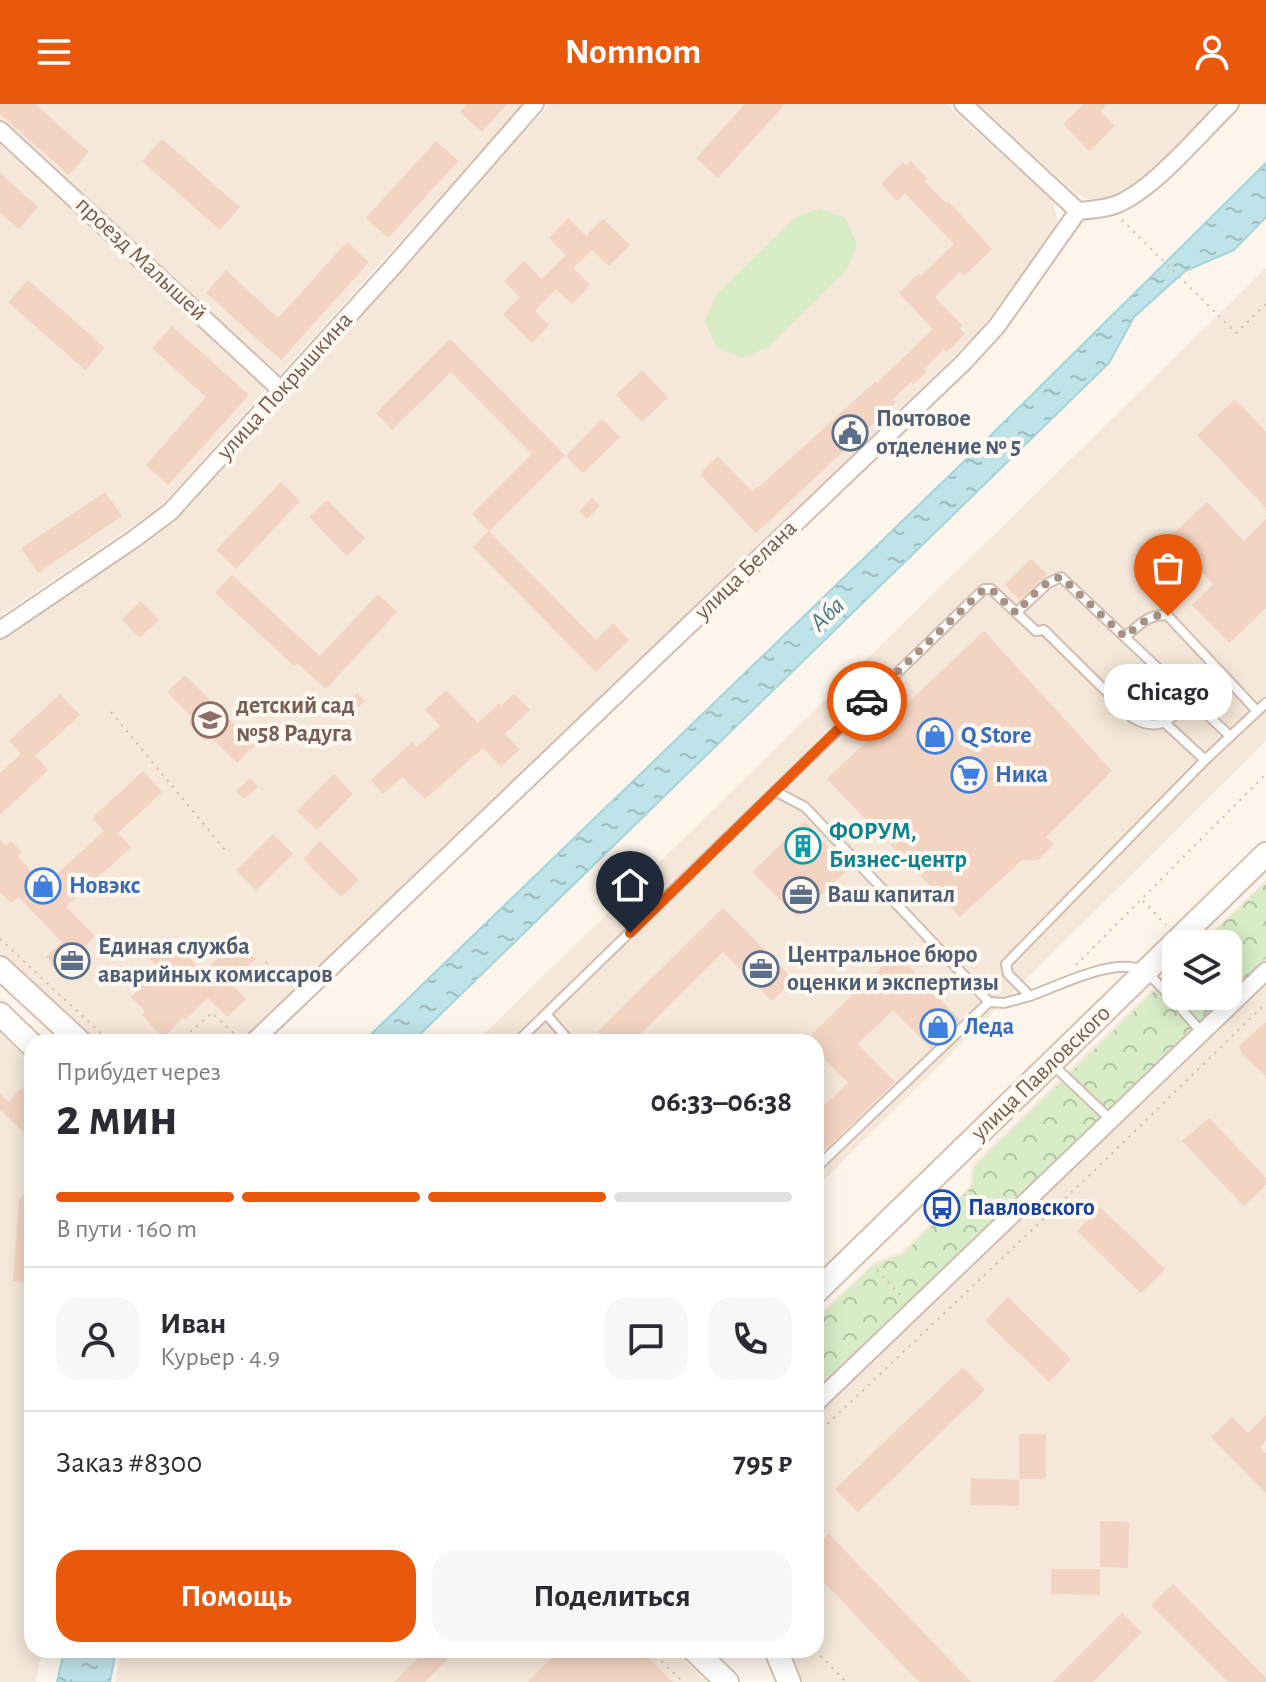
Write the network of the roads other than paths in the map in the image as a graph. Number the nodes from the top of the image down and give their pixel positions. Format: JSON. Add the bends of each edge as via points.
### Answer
{"nodes":[{"id":1,"x":535,"y":104,"type":"edge"},
{"id":2,"x":963,"y":104,"type":"edge"},
{"id":3,"x":1230,"y":104,"type":"edge"},
{"id":4,"x":0,"y":130,"type":"edge"},
{"id":5,"x":1078,"y":211,"type":"junction"},
{"id":6,"x":281,"y":390,"type":"junction"},
{"id":7,"x":1016,"y":613,"type":"junction"},
{"id":8,"x":0,"y":630,"type":"edge"},
{"id":9,"x":1125,"y":637,"type":"junction"},
{"id":10,"x":1191,"y":700,"type":"junction"},
{"id":11,"x":1266,"y":703,"type":"edge"},
{"id":12,"x":1257,"y":711,"type":"junction"},
{"id":13,"x":1165,"y":723,"type":"junction"},
{"id":14,"x":1230,"y":736,"type":"junction"},
{"id":15,"x":1205,"y":760,"type":"junction"},
{"id":16,"x":775,"y":791,"type":"junction"},
{"id":17,"x":1266,"y":854,"type":"edge"},
{"id":18,"x":0,"y":968,"type":"edge"},
{"id":19,"x":1145,"y":971,"type":"junction"},
{"id":20,"x":1266,"y":971,"type":"edge"},
{"id":21,"x":1030,"y":996,"type":"junction"},
{"id":22,"x":989,"y":1002,"type":"junction"},
{"id":23,"x":0,"y":1014,"type":"edge"},
{"id":24,"x":547,"y":1015,"type":"junction"},
{"id":25,"x":1203,"y":1033,"type":"junction"},
{"id":26,"x":71,"y":1034,"type":"edge"},
{"id":27,"x":261,"y":1034,"type":"edge"},
{"id":28,"x":526,"y":1034,"type":"edge"},
{"id":29,"x":563,"y":1034,"type":"edge"},
{"id":30,"x":24,"y":1037,"type":"edge"},
{"id":31,"x":1051,"y":1063,"type":"junction"},
{"id":32,"x":1112,"y":1121,"type":"junction"},
{"id":33,"x":824,"y":1160,"type":"edge"},
{"id":34,"x":824,"y":1284,"type":"edge"},
{"id":35,"x":824,"y":1395,"type":"edge"},
{"id":36,"x":702,"y":1658,"type":"edge"},
{"id":37,"x":779,"y":1658,"type":"edge"},
{"id":38,"x":727,"y":1682,"type":"edge"},
{"id":39,"x":789,"y":1682,"type":"edge"}],
"edges":[{"from":1,"to":6,"type":"street","name":"улица Покрышкина"},
{"from":2,"to":5,"type":"street"},
{"from":3,"to":5,"type":"street","via":[[1134,196],[1112,207]]},
{"from":4,"to":6,"type":"street","name":"проезд Малышей"},
{"from":5,"to":27,"type":"street","name":"улица Белана","via":[[997,326],[963,363]]},
{"from":6,"to":8,"type":"street","name":"улица Покрышкина","via":[[170,512]]},
{"from":7,"to":9,"type":"lane","via":[[1061,577]]},
{"from":7,"to":13,"type":"lane","via":[[1036,631],[1044,630],[1133,718],[1146,725]]},
{"from":7,"to":16,"type":"lane","via":[[991,589],[981,591]]},
{"from":9,"to":10,"type":"lane"},
{"from":9,"to":12,"type":"lane","via":[[1150,617],[1168,616]]},
{"from":10,"to":13,"type":"lane"},
{"from":10,"to":14,"type":"lane"},
{"from":11,"to":12,"type":"lane"},
{"from":12,"to":14,"type":"lane"},
{"from":13,"to":15,"type":"lane"},
{"from":14,"to":15,"type":"lane"},
{"from":15,"to":21,"type":"lane","via":[[1011,956],[1008,974]]},
{"from":16,"to":22,"type":"lane","via":[[805,807]]},
{"from":16,"to":24,"type":"lane"},
{"from":17,"to":19,"type":"main road","name":"улица Павловского"},
{"from":18,"to":26,"type":"main road"},
{"from":19,"to":21,"type":"lane","via":[[1126,965],[1108,968]]},
{"from":19,"to":25,"type":"lane"},
{"from":19,"to":31,"type":"main road","name":"улица Павловского"},
{"from":20,"to":25,"type":"street"},
{"from":21,"to":22,"type":"lane"},
{"from":22,"to":33,"type":"lane"},
{"from":23,"to":30,"type":"main road"},
{"from":24,"to":28,"type":"lane"},
{"from":24,"to":29,"type":"lane"},
{"from":25,"to":32,"type":"street"},
{"from":31,"to":32,"type":"lane"},
{"from":31,"to":34,"type":"main road","name":"улица Павловского"},
{"from":32,"to":35,"type":"street"},
{"from":36,"to":38,"type":"main road"},
{"from":37,"to":39,"type":"main road"}]}
